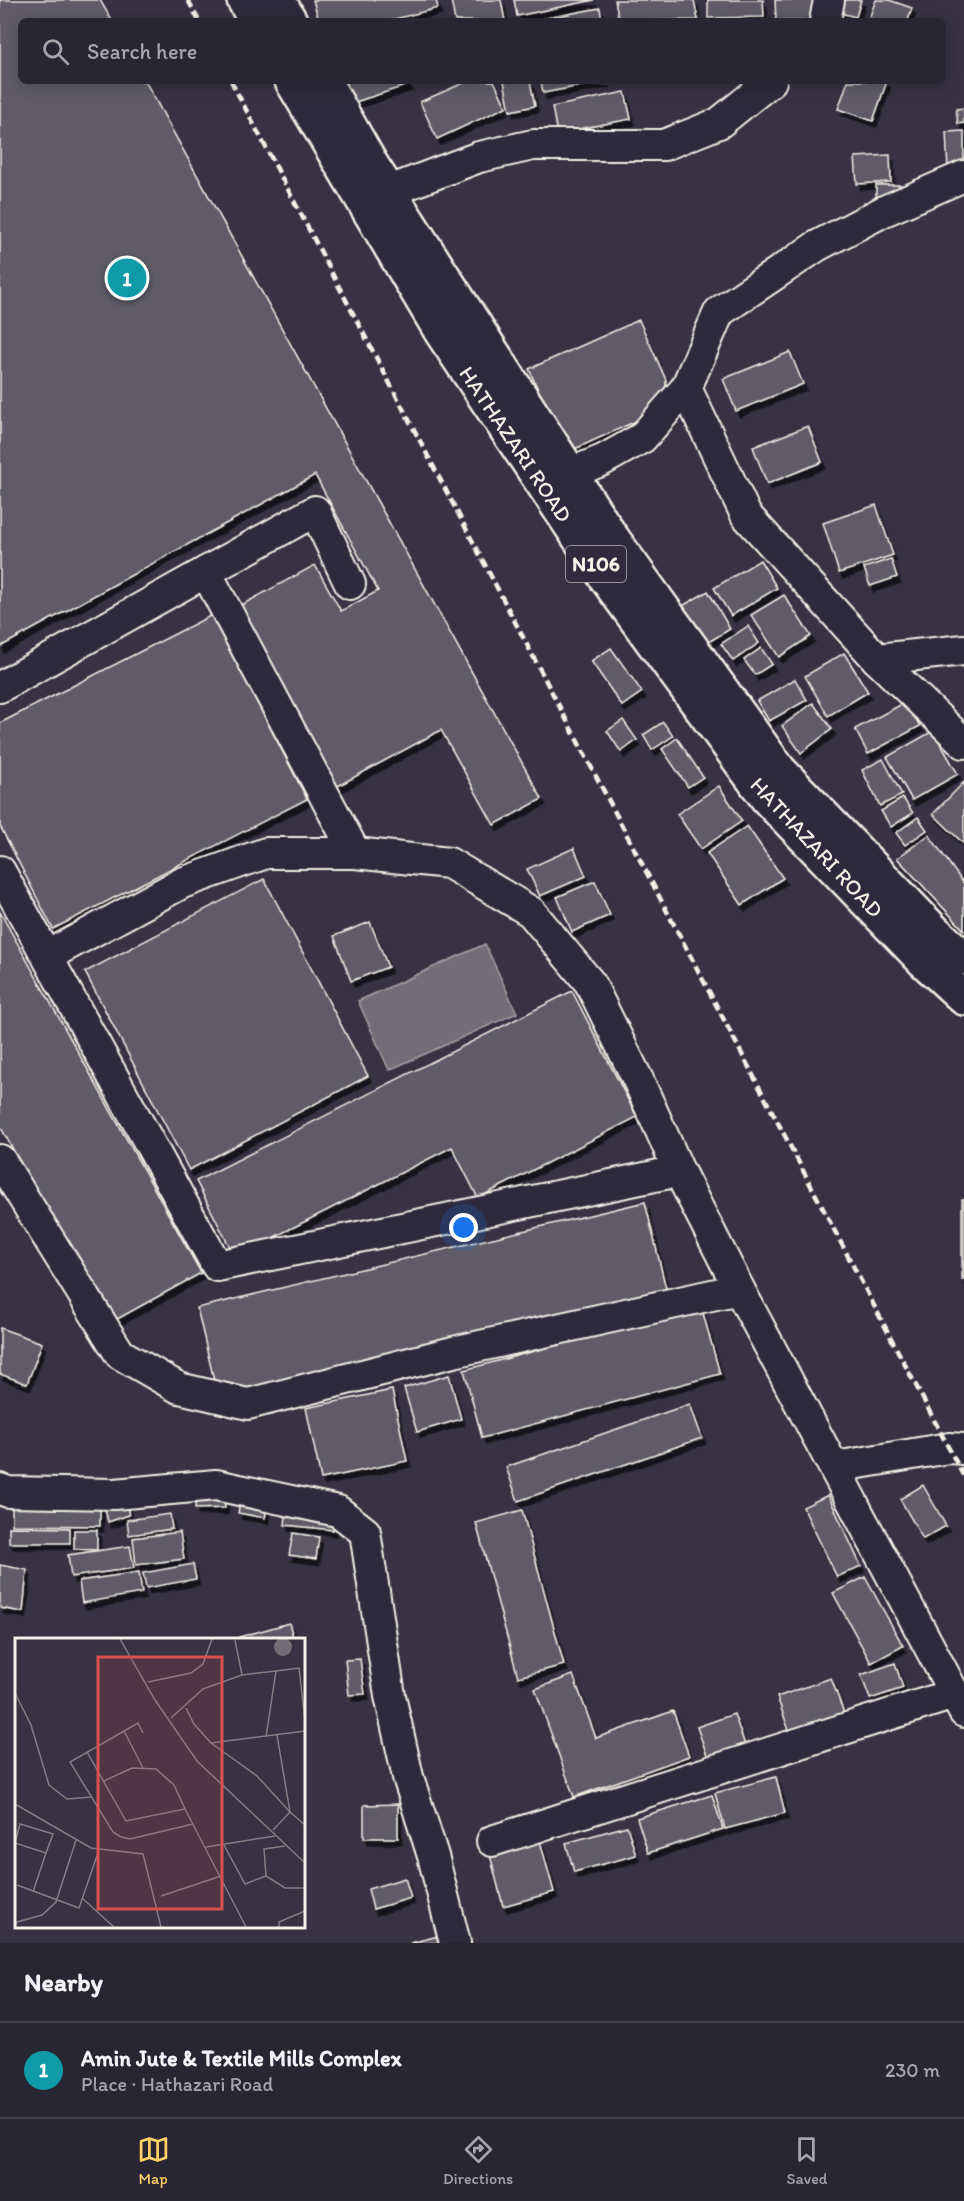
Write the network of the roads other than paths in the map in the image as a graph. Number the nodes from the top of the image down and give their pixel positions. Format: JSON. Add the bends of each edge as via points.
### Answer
{"nodes":[{"id":1,"x":244,"y":0,"type":"edge"},
{"id":2,"x":278,"y":0,"type":"edge"},
{"id":3,"x":829,"y":0,"type":"edge"},
{"id":4,"x":254,"y":18,"type":"edge"},
{"id":5,"x":288,"y":18,"type":"edge"},
{"id":6,"x":826,"y":18,"type":"edge"},
{"id":7,"x":294,"y":84,"type":"edge"},
{"id":8,"x":326,"y":84,"type":"edge"},
{"id":9,"x":767,"y":84,"type":"edge"},
{"id":10,"x":964,"y":176,"type":"edge"},
{"id":11,"x":389,"y":193,"type":"junction"},
{"id":12,"x":686,"y":388,"type":"junction"},
{"id":13,"x":571,"y":473,"type":"junction"},
{"id":14,"x":206,"y":572,"type":"junction"},
{"id":15,"x":350,"y":584,"type":"dead end"},
{"id":16,"x":964,"y":650,"type":"edge"},
{"id":17,"x":877,"y":659,"type":"junction"},
{"id":18,"x":0,"y":687,"type":"edge"},
{"id":19,"x":964,"y":743,"type":"edge"},
{"id":20,"x":355,"y":853,"type":"junction"},
{"id":21,"x":0,"y":872,"type":"edge"},
{"id":22,"x":46,"y":956,"type":"junction"},
{"id":23,"x":964,"y":958,"type":"edge"},
{"id":24,"x":964,"y":998,"type":"edge"},
{"id":25,"x":0,"y":1160,"type":"edge"},
{"id":26,"x":679,"y":1171,"type":"junction"},
{"id":27,"x":739,"y":1289,"type":"junction"},
{"id":28,"x":964,"y":1449,"type":"edge"},
{"id":29,"x":835,"y":1467,"type":"junction"},
{"id":30,"x":3,"y":1499,"type":"edge"},
{"id":31,"x":959,"y":1703,"type":"edge"},
{"id":32,"x":492,"y":1841,"type":"dead end"},
{"id":33,"x":455,"y":1943,"type":"edge"}],
"edges":[{"from":1,"to":4,"type":"highway"},
{"from":2,"to":5,"type":"highway"},
{"from":3,"to":6,"type":"street"},
{"from":7,"to":24,"type":"highway","name":"HATHAZARI ROAD","number":"N106","via":[[442,333],[620,597],[768,798]]},
{"from":8,"to":11,"type":"highway","name":"HATHAZARI ROAD","number":"N106"},
{"from":9,"to":11,"type":"street","via":[[719,123],[664,145],[533,145],[479,157]]},
{"from":10,"to":12,"type":"street","via":[[817,246],[719,312]]},
{"from":11,"to":13,"type":"highway","name":"HATHAZARI ROAD","number":"N106"},
{"from":12,"to":13,"type":"street","via":[[642,438]]},
{"from":12,"to":17,"type":"street","via":[[746,515]]},
{"from":13,"to":23,"type":"highway","name":"HATHAZARI ROAD","number":"N106","via":[[610,535],[778,770]]},
{"from":14,"to":15,"type":"street","via":[[315,511]]},
{"from":14,"to":18,"type":"street"},
{"from":14,"to":20,"type":"street"},
{"from":16,"to":17,"type":"street"},
{"from":17,"to":19,"type":"street"},
{"from":20,"to":22,"type":"street","via":[[266,853],[182,883]]},
{"from":20,"to":26,"type":"street","via":[[449,863],[531,912],[590,983]]},
{"from":21,"to":22,"type":"street"},
{"from":22,"to":26,"type":"street","via":[[217,1266]]},
{"from":25,"to":27,"type":"street","via":[[120,1354],[179,1388],[248,1404],[453,1352]]},
{"from":26,"to":27,"type":"street"},
{"from":27,"to":29,"type":"street"},
{"from":28,"to":29,"type":"street","via":[[949,1448]]},
{"from":29,"to":31,"type":"street"},
{"from":30,"to":33,"type":"street","via":[[216,1485],[338,1511],[365,1532],[390,1696],[408,1777]]},
{"from":31,"to":32,"type":"street"}]}
